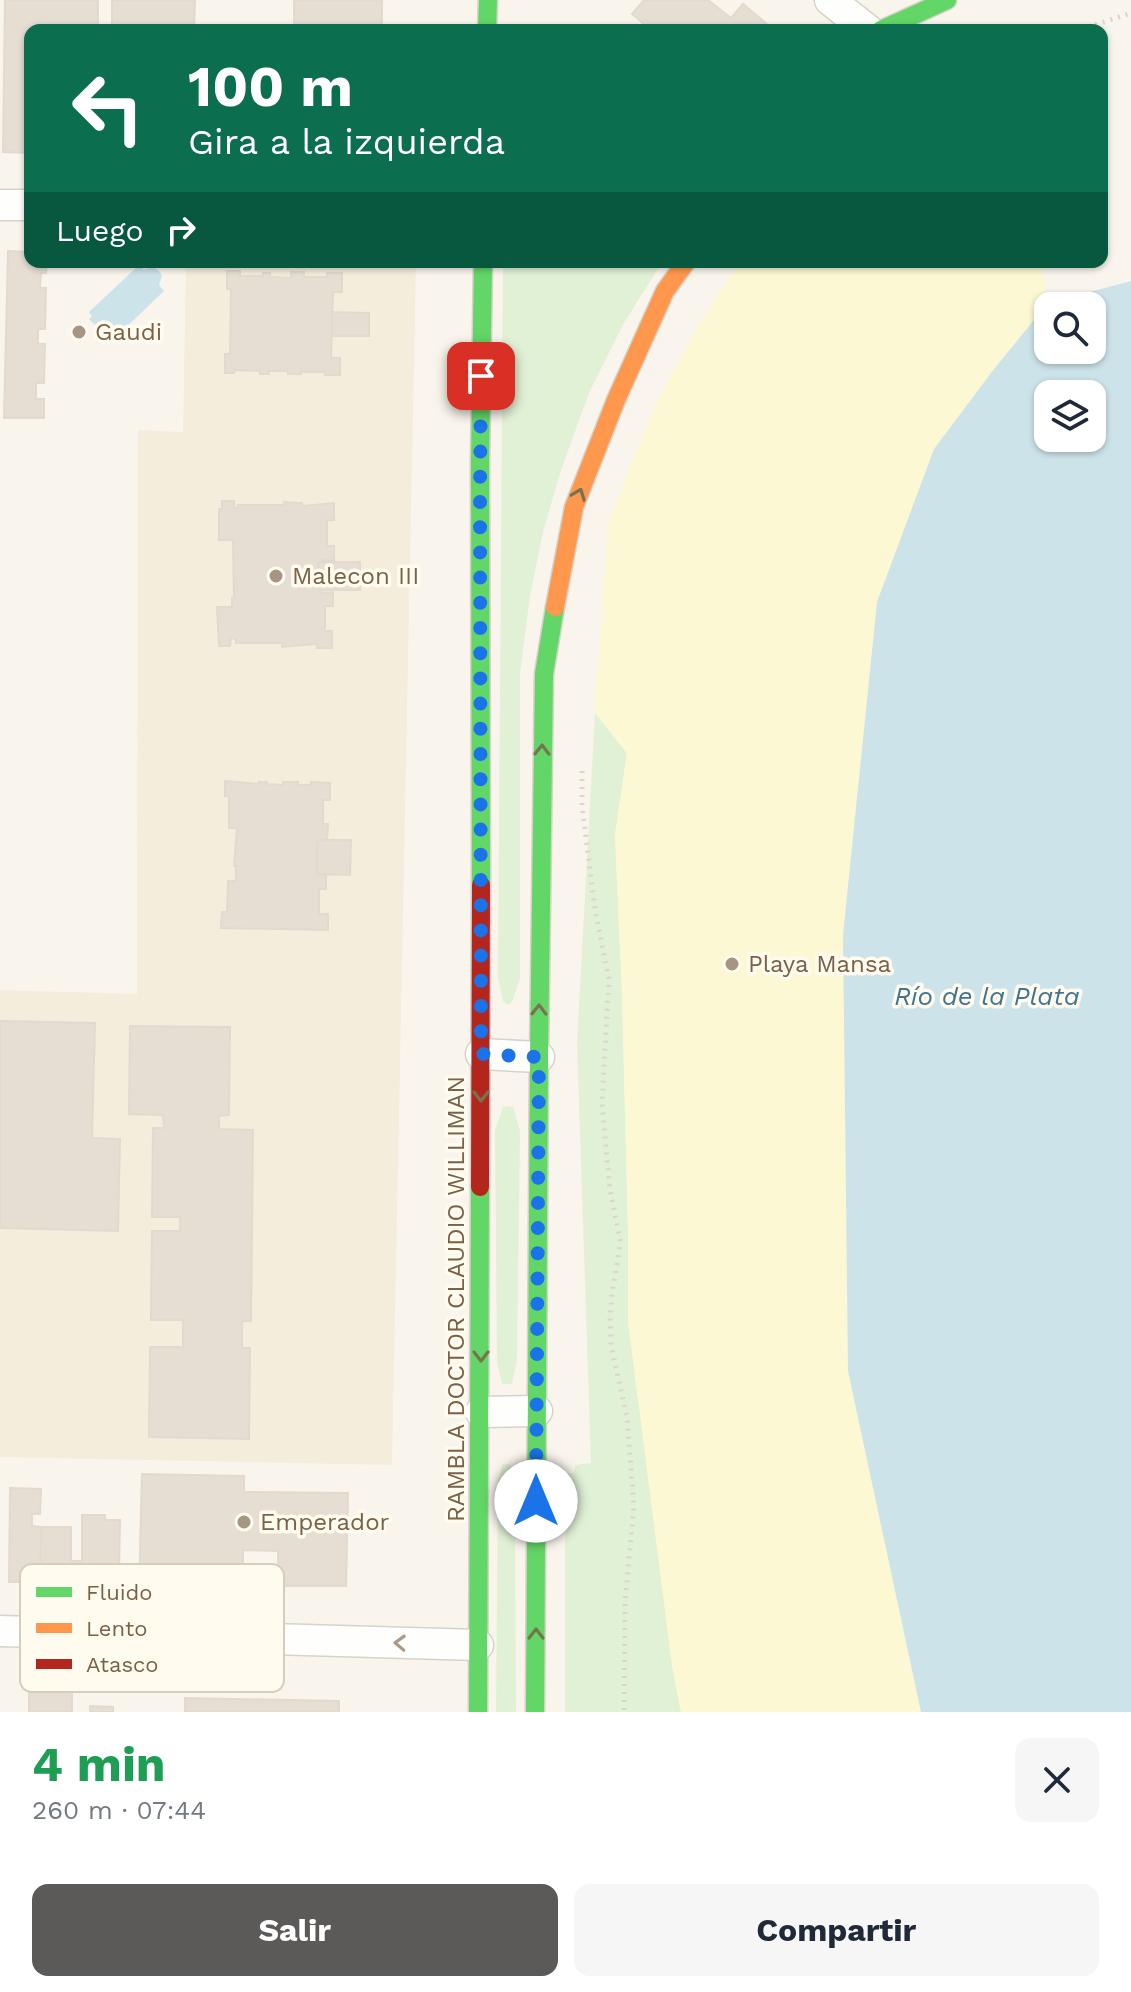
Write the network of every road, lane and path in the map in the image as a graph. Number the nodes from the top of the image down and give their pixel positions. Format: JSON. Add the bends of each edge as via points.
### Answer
{"nodes":[{"id":1,"x":488,"y":0,"type":"edge"},
{"id":2,"x":830,"y":0,"type":"edge"},
{"id":3,"x":900,"y":0,"type":"edge"},
{"id":4,"x":947,"y":0,"type":"edge"},
{"id":5,"x":1131,"y":13,"type":"edge"},
{"id":6,"x":487,"y":24,"type":"edge"},
{"id":7,"x":860,"y":24,"type":"edge"},
{"id":8,"x":882,"y":24,"type":"edge"},
{"id":9,"x":892,"y":24,"type":"edge"},
{"id":10,"x":1098,"y":24,"type":"edge"},
{"id":11,"x":0,"y":205,"type":"edge"},
{"id":12,"x":24,"y":205,"type":"edge"},
{"id":13,"x":483,"y":268,"type":"edge"},
{"id":14,"x":682,"y":268,"type":"edge"},
{"id":15,"x":581,"y":764,"type":"dead end"},
{"id":16,"x":481,"y":1054,"type":"junction"},
{"id":17,"x":539,"y":1057,"type":"junction"},
{"id":18,"x":537,"y":1411,"type":"junction"},
{"id":19,"x":481,"y":1412,"type":"junction"},
{"id":20,"x":0,"y":1631,"type":"edge"},
{"id":21,"x":20,"y":1632,"type":"edge"},
{"id":22,"x":284,"y":1639,"type":"edge"},
{"id":23,"x":478,"y":1645,"type":"junction"},
{"id":24,"x":478,"y":1712,"type":"edge"},
{"id":25,"x":535,"y":1712,"type":"edge"},
{"id":26,"x":624,"y":1712,"type":"edge"}],
"edges":[{"from":1,"to":6,"type":"main road"},
{"from":2,"to":7,"type":"street"},
{"from":3,"to":8,"type":"street"},
{"from":4,"to":9,"type":"main road"},
{"from":5,"to":10,"type":"path"},
{"from":11,"to":12,"type":"street"},
{"from":13,"to":16,"type":"main road","name":"RAMBLA DOCTOR CLAUDIO WILLIMAN"},
{"from":17,"to":14,"type":"main road","one_way":true,"via":[[544,674],[558,587],[574,507],[665,291]]},
{"from":15,"to":26,"type":"path","via":[[595,909],[609,979],[602,1103],[620,1240],[610,1333],[627,1418],[634,1506],[625,1602]]},
{"from":16,"to":17,"type":"street"},
{"from":16,"to":19,"type":"main road","name":"RAMBLA DOCTOR CLAUDIO WILLIMAN","one_way":true},
{"from":17,"to":18,"type":"main road"},
{"from":18,"to":19,"type":"street"},
{"from":25,"to":18,"type":"main road","one_way":true},
{"from":19,"to":23,"type":"main road","name":"RAMBLA DOCTOR CLAUDIO WILLIMAN"},
{"from":21,"to":20,"type":"street","one_way":true},
{"from":23,"to":22,"type":"street","one_way":true},
{"from":23,"to":24,"type":"main road","name":"RAMBLA DOCTOR CLAUDIO WILLIMAN"}]}
